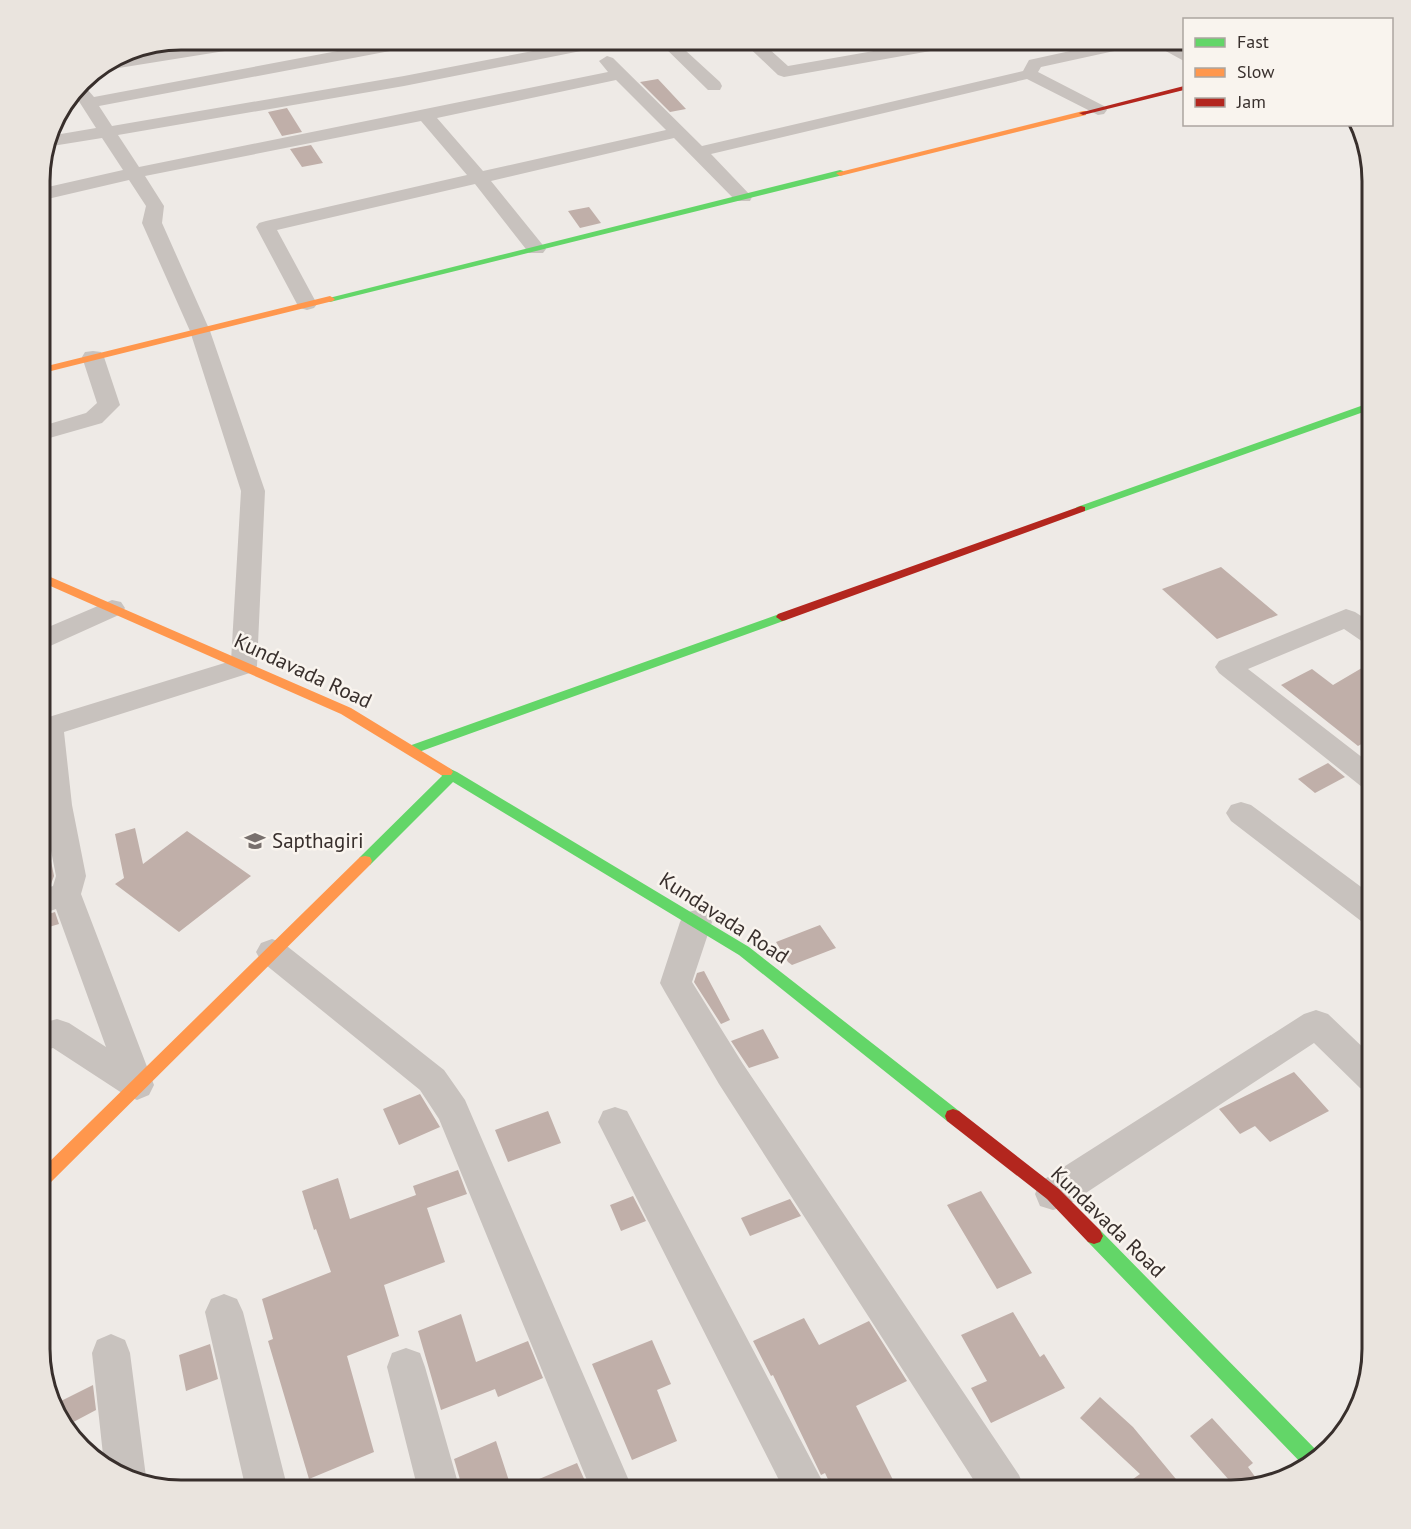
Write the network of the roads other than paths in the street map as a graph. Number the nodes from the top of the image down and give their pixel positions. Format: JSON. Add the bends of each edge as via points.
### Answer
{"nodes":[{"id":1,"x":199,"y":50,"type":"edge"},
{"id":2,"x":360,"y":50,"type":"edge"},
{"id":3,"x":549,"y":50,"type":"edge"},
{"id":4,"x":595,"y":50,"type":"edge"},
{"id":5,"x":676,"y":50,"type":"edge"},
{"id":6,"x":762,"y":50,"type":"edge"},
{"id":7,"x":908,"y":50,"type":"edge"},
{"id":8,"x":1097,"y":50,"type":"edge"},
{"id":9,"x":124,"y":62,"type":"edge"},
{"id":10,"x":619,"y":74,"type":"junction"},
{"id":11,"x":1029,"y":74,"type":"junction"},
{"id":12,"x":714,"y":86,"type":"dead end"},
{"id":13,"x":1183,"y":89,"type":"edge"},
{"id":14,"x":84,"y":95,"type":"edge"},
{"id":15,"x":1098,"y":110,"type":"junction"},
{"id":16,"x":425,"y":115,"type":"junction"},
{"id":17,"x":678,"y":132,"type":"junction"},
{"id":18,"x":108,"y":133,"type":"junction"},
{"id":19,"x":56,"y":141,"type":"edge"},
{"id":20,"x":698,"y":152,"type":"junction"},
{"id":21,"x":134,"y":173,"type":"junction"},
{"id":22,"x":478,"y":178,"type":"junction"},
{"id":23,"x":50,"y":192,"type":"edge"},
{"id":24,"x":743,"y":197,"type":"junction"},
{"id":25,"x":536,"y":249,"type":"junction"},
{"id":26,"x":308,"y":304,"type":"junction"},
{"id":27,"x":200,"y":331,"type":"junction"},
{"id":28,"x":93,"y":357,"type":"junction"},
{"id":29,"x":50,"y":368,"type":"edge"},
{"id":30,"x":1362,"y":409,"type":"edge"},
{"id":31,"x":50,"y":431,"type":"edge"},
{"id":32,"x":50,"y":581,"type":"edge"},
{"id":33,"x":112,"y":608,"type":"junction"},
{"id":34,"x":1362,"y":611,"type":"edge"},
{"id":35,"x":1346,"y":618,"type":"junction"},
{"id":36,"x":1362,"y":629,"type":"edge"},
{"id":37,"x":50,"y":637,"type":"edge"},
{"id":38,"x":244,"y":666,"type":"junction"},
{"id":39,"x":50,"y":726,"type":"edge"},
{"id":40,"x":411,"y":750,"type":"junction"},
{"id":41,"x":1362,"y":772,"type":"edge"},
{"id":42,"x":452,"y":775,"type":"junction"},
{"id":43,"x":50,"y":813,"type":"edge"},
{"id":44,"x":1241,"y":813,"type":"dead end"},
{"id":45,"x":53,"y":898,"type":"edge"},
{"id":46,"x":1362,"y":904,"type":"edge"},
{"id":47,"x":696,"y":922,"type":"junction"},
{"id":48,"x":272,"y":952,"type":"junction"},
{"id":49,"x":50,"y":1035,"type":"edge"},
{"id":50,"x":1362,"y":1068,"type":"edge"},
{"id":51,"x":137,"y":1084,"type":"junction"},
{"id":52,"x":615,"y":1122,"type":"dead end"},
{"id":53,"x":50,"y":1172,"type":"edge"},
{"id":54,"x":1053,"y":1194,"type":"junction"},
{"id":55,"x":224,"y":1312,"type":"dead end"},
{"id":56,"x":111,"y":1353,"type":"dead end"},
{"id":57,"x":406,"y":1367,"type":"dead end"},
{"id":58,"x":1307,"y":1454,"type":"edge"},
{"id":59,"x":125,"y":1467,"type":"edge"},
{"id":60,"x":265,"y":1480,"type":"edge"},
{"id":61,"x":436,"y":1480,"type":"edge"},
{"id":62,"x":608,"y":1480,"type":"edge"},
{"id":63,"x":801,"y":1480,"type":"edge"},
{"id":64,"x":997,"y":1480,"type":"edge"}],
"edges":[{"from":1,"to":9,"type":"street"},
{"from":2,"to":14,"type":"street"},
{"from":3,"to":18,"type":"street","via":[[404,81]]},
{"from":4,"to":10,"type":"street"},
{"from":5,"to":12,"type":"street"},
{"from":6,"to":7,"type":"street","via":[[784,72]]},
{"from":8,"to":11,"type":"street","via":[[1035,63]]},
{"from":10,"to":16,"type":"street"},
{"from":10,"to":17,"type":"street"},
{"from":11,"to":15,"type":"street"},
{"from":11,"to":20,"type":"street"},
{"from":13,"to":15,"type":"street"},
{"from":14,"to":18,"type":"street"},
{"from":15,"to":24,"type":"street"},
{"from":16,"to":21,"type":"street"},
{"from":16,"to":22,"type":"street"},
{"from":17,"to":20,"type":"street"},
{"from":17,"to":22,"type":"street"},
{"from":18,"to":19,"type":"street"},
{"from":18,"to":21,"type":"street"},
{"from":20,"to":24,"type":"street"},
{"from":21,"to":23,"type":"street"},
{"from":21,"to":27,"type":"street","via":[[155,206],[152,223]]},
{"from":22,"to":25,"type":"street"},
{"from":22,"to":26,"type":"street","via":[[266,227]]},
{"from":24,"to":25,"type":"street"},
{"from":25,"to":26,"type":"street"},
{"from":26,"to":27,"type":"street"},
{"from":27,"to":28,"type":"street"},
{"from":27,"to":38,"type":"street","via":[[253,491]]},
{"from":28,"to":29,"type":"street"},
{"from":28,"to":31,"type":"street","via":[[109,405],[94,418]]},
{"from":30,"to":40,"type":"street"},
{"from":32,"to":33,"type":"street","name":"Kundavada Road"},
{"from":33,"to":37,"type":"street"},
{"from":33,"to":38,"type":"street","name":"Kundavada Road"},
{"from":34,"to":35,"type":"street"},
{"from":35,"to":36,"type":"street"},
{"from":35,"to":41,"type":"street","via":[[1228,667]]},
{"from":38,"to":39,"type":"street"},
{"from":38,"to":40,"type":"street","name":"Kundavada Road","via":[[346,711]]},
{"from":40,"to":42,"type":"street","name":"Kundavada Road"},
{"from":42,"to":47,"type":"street","name":"Kundavada Road"},
{"from":42,"to":48,"type":"street"},
{"from":43,"to":45,"type":"street","via":[[71,876]]},
{"from":44,"to":46,"type":"street"},
{"from":45,"to":51,"type":"street"},
{"from":47,"to":54,"type":"street","name":"Kundavada Road","via":[[744,951]]},
{"from":47,"to":64,"type":"street","via":[[676,983],[731,1074]]},
{"from":48,"to":51,"type":"street"},
{"from":48,"to":62,"type":"street","via":[[432,1080],[453,1111]]},
{"from":49,"to":51,"type":"street","via":[[57,1033]]},
{"from":50,"to":54,"type":"street","via":[[1316,1024]]},
{"from":51,"to":53,"type":"street"},
{"from":52,"to":63,"type":"street"},
{"from":54,"to":58,"type":"street","name":"Kundavada Road"},
{"from":55,"to":60,"type":"street"},
{"from":56,"to":59,"type":"street"},
{"from":57,"to":61,"type":"street"}]}
